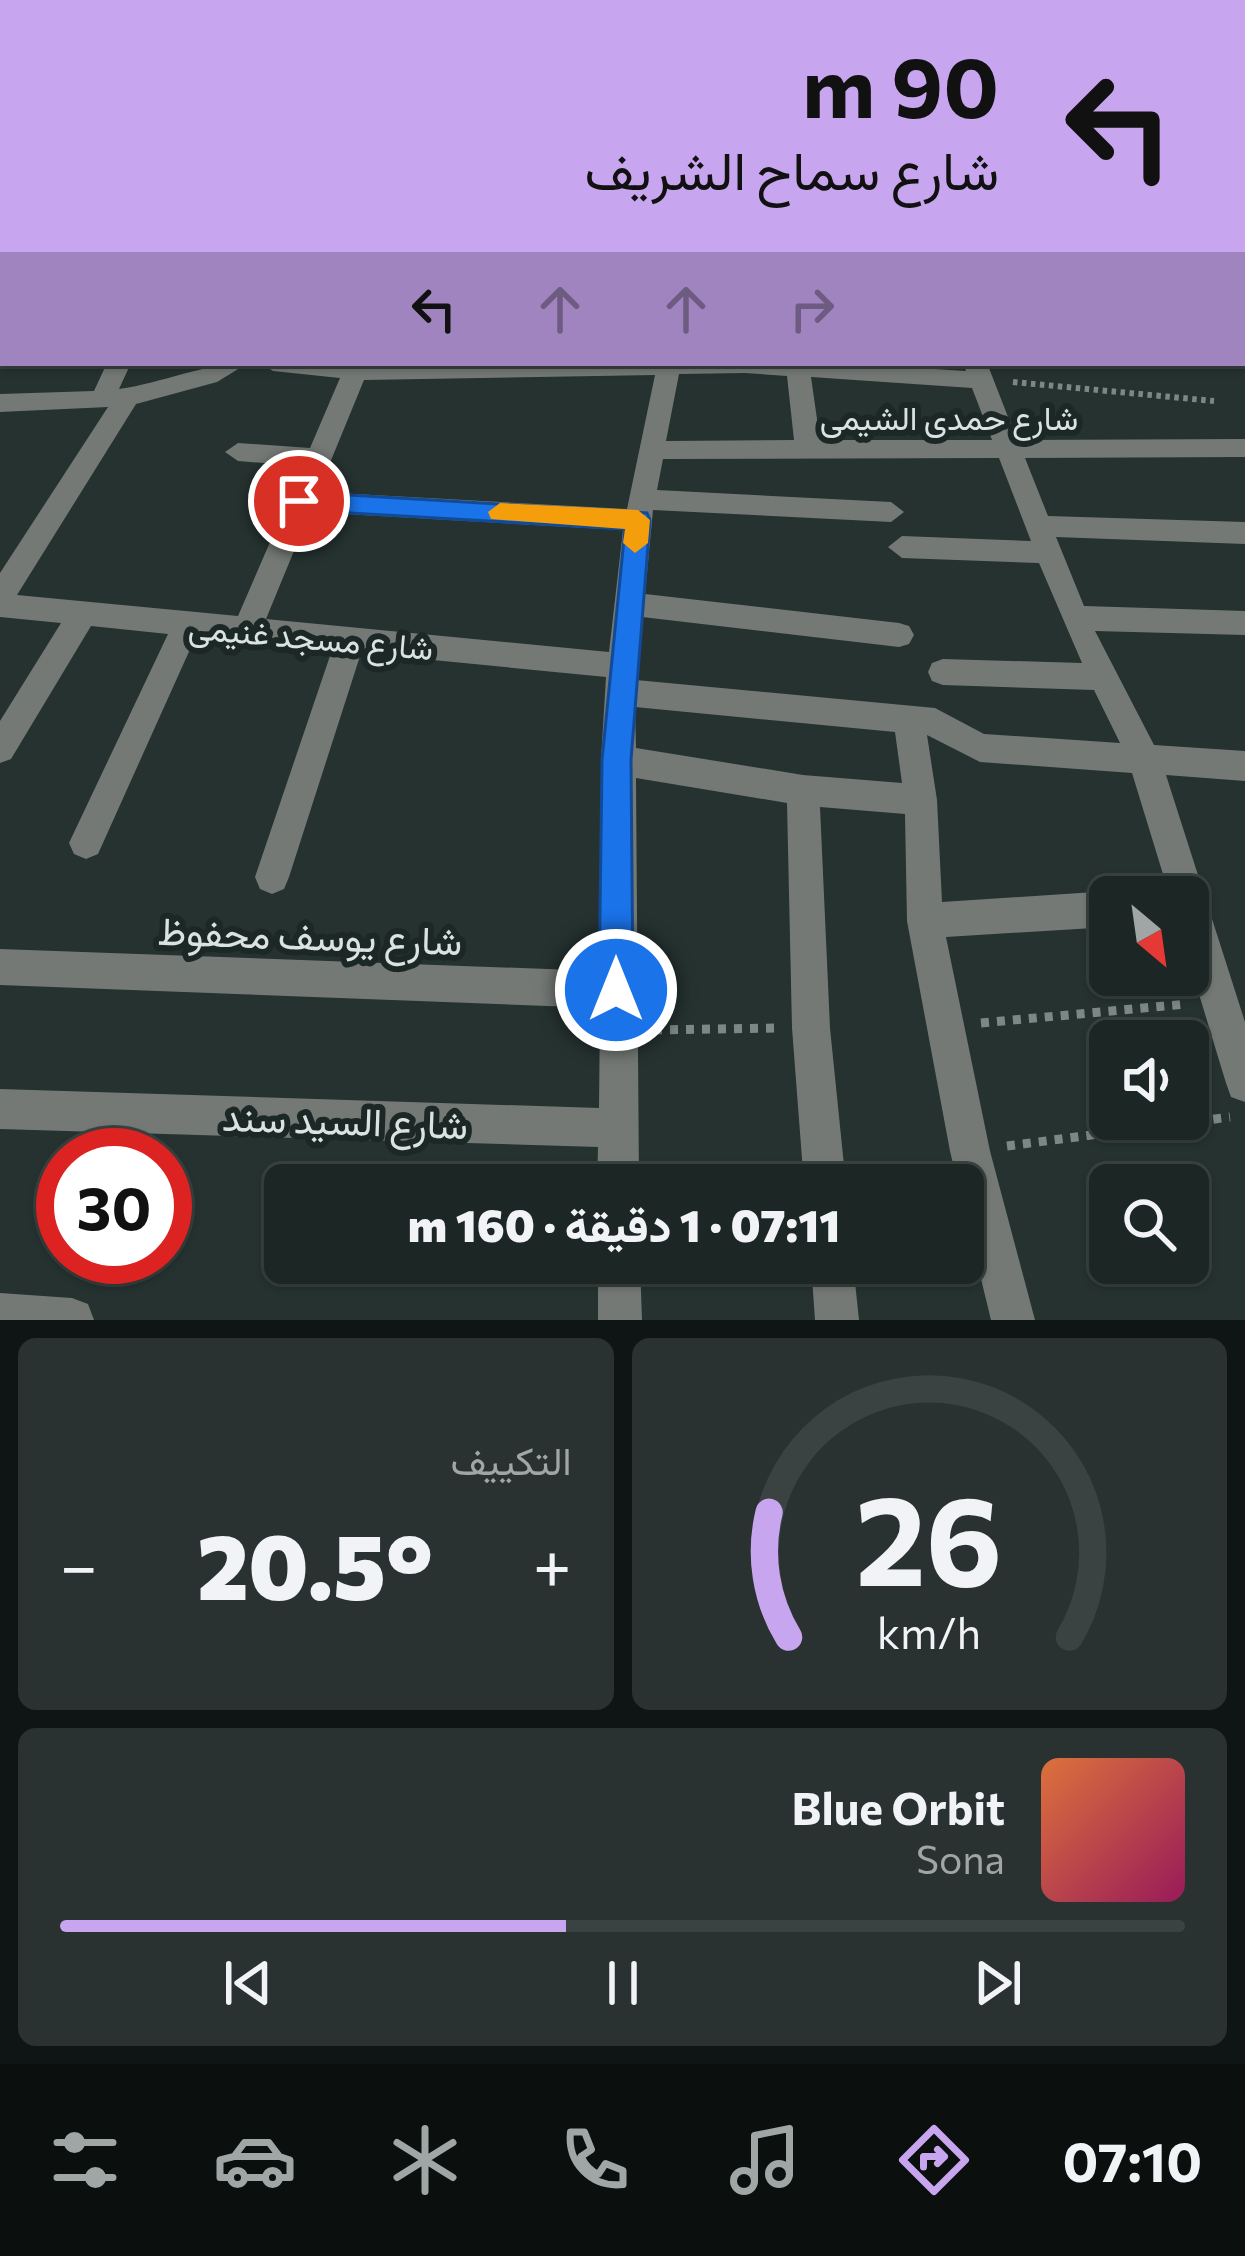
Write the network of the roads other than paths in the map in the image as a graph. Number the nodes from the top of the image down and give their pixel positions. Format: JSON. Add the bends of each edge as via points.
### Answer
{"nodes":[{"id":1,"x":118,"y":366,"type":"edge"},
{"id":2,"x":230,"y":366,"type":"edge"},
{"id":3,"x":300,"y":366,"type":"edge"},
{"id":4,"x":668,"y":367,"type":"junction"},
{"id":5,"x":798,"y":368,"type":"junction"},
{"id":6,"x":890,"y":369,"type":"edge"},
{"id":7,"x":978,"y":371,"type":"edge"},
{"id":8,"x":355,"y":372,"type":"junction"},
{"id":9,"x":116,"y":397,"type":"junction"},
{"id":10,"x":0,"y":403,"type":"edge"},
{"id":11,"x":1005,"y":448,"type":"junction"},
{"id":12,"x":1245,"y":448,"type":"edge"},
{"id":13,"x":808,"y":449,"type":"junction"},
{"id":14,"x":653,"y":450,"type":"junction"},
{"id":15,"x":238,"y":452,"type":"dead end"},
{"id":16,"x":318,"y":458,"type":"junction"},
{"id":17,"x":299,"y":501,"type":"junction"},
{"id":18,"x":640,"y":509,"type":"junction"},
{"id":19,"x":891,"y":512,"type":"dead end"},
{"id":20,"x":1245,"y":533,"type":"edge"},
{"id":21,"x":1042,"y":539,"type":"junction"},
{"id":22,"x":902,"y":547,"type":"dead end"},
{"id":23,"x":0,"y":601,"type":"edge"},
{"id":24,"x":629,"y":604,"type":"junction"},
{"id":25,"x":83,"y":613,"type":"junction"},
{"id":26,"x":1075,"y":618,"type":"junction"},
{"id":27,"x":1245,"y":623,"type":"edge"},
{"id":28,"x":188,"y":624,"type":"junction"},
{"id":29,"x":247,"y":630,"type":"junction"},
{"id":30,"x":899,"y":634,"type":"dead end"},
{"id":31,"x":350,"y":640,"type":"junction"},
{"id":32,"x":943,"y":672,"type":"dead end"},
{"id":33,"x":1100,"y":676,"type":"junction"},
{"id":34,"x":621,"y":679,"type":"junction"},
{"id":35,"x":909,"y":721,"type":"junction"},
{"id":36,"x":0,"y":749,"type":"edge"},
{"id":37,"x":1144,"y":758,"type":"junction"},
{"id":38,"x":617,"y":760,"type":"junction"},
{"id":39,"x":1245,"y":766,"type":"edge"},
{"id":40,"x":802,"y":790,"type":"junction"},
{"id":41,"x":921,"y":800,"type":"junction"},
{"id":42,"x":86,"y":843,"type":"dead end"},
{"id":43,"x":1181,"y":876,"type":"edge"},
{"id":44,"x":272,"y":877,"type":"dead end"},
{"id":45,"x":1089,"y":910,"type":"edge"},
{"id":46,"x":925,"y":921,"type":"junction"},
{"id":47,"x":1209,"y":965,"type":"edge"},
{"id":48,"x":0,"y":967,"type":"edge"},
{"id":49,"x":616,"y":990,"type":"junction"},
{"id":50,"x":1245,"y":1083,"type":"edge"},
{"id":51,"x":0,"y":1109,"type":"edge"},
{"id":52,"x":617,"y":1128,"type":"junction"},
{"id":53,"x":618,"y":1164,"type":"edge"},
{"id":54,"x":823,"y":1164,"type":"edge"},
{"id":55,"x":620,"y":1284,"type":"edge"},
{"id":56,"x":834,"y":1284,"type":"edge"},
{"id":57,"x":0,"y":1315,"type":"edge"},
{"id":58,"x":73,"y":1320,"type":"edge"},
{"id":59,"x":620,"y":1320,"type":"edge"},
{"id":60,"x":837,"y":1320,"type":"edge"},
{"id":61,"x":1013,"y":1320,"type":"edge"}],
"edges":[{"from":1,"to":9,"type":"street"},
{"from":2,"to":9,"type":"street","via":[[190,386]]},
{"from":3,"to":8,"type":"street"},
{"from":4,"to":5,"type":"street"},
{"from":4,"to":8,"type":"street"},
{"from":4,"to":14,"type":"street"},
{"from":5,"to":6,"type":"street"},
{"from":5,"to":13,"type":"street"},
{"from":6,"to":7,"type":"street"},
{"from":7,"to":11,"type":"street"},
{"from":8,"to":16,"type":"street"},
{"from":9,"to":10,"type":"street"},
{"from":9,"to":23,"type":"street"},
{"from":11,"to":12,"type":"street","name":"شارع حمدى الشيمى"},
{"from":11,"to":13,"type":"street","name":"شارع حمدى الشيمى"},
{"from":11,"to":21,"type":"street"},
{"from":13,"to":14,"type":"street","name":"شارع حمدى الشيمى"},
{"from":14,"to":18,"type":"street"},
{"from":15,"to":16,"type":"street"},
{"from":16,"to":17,"type":"street"},
{"from":17,"to":18,"type":"street"},
{"from":17,"to":29,"type":"street"},
{"from":18,"to":19,"type":"street"},
{"from":18,"to":24,"type":"street"},
{"from":20,"to":21,"type":"street"},
{"from":21,"to":22,"type":"street"},
{"from":21,"to":26,"type":"street"},
{"from":23,"to":25,"type":"street","name":"شارع مسجد غنيمى"},
{"from":24,"to":30,"type":"street"},
{"from":24,"to":34,"type":"street"},
{"from":25,"to":28,"type":"street","name":"شارع مسجد غنيمى"},
{"from":25,"to":36,"type":"street"},
{"from":26,"to":27,"type":"street"},
{"from":26,"to":33,"type":"street"},
{"from":28,"to":29,"type":"street","name":"شارع مسجد غنيمى"},
{"from":28,"to":42,"type":"street"},
{"from":29,"to":31,"type":"street","name":"شارع مسجد غنيمى"},
{"from":31,"to":34,"type":"street","name":"شارع مسجد غنيمى"},
{"from":31,"to":44,"type":"street"},
{"from":32,"to":33,"type":"street"},
{"from":33,"to":37,"type":"street"},
{"from":34,"to":35,"type":"street","name":"شارع مسجد غنيمى"},
{"from":34,"to":38,"type":"street"},
{"from":35,"to":37,"type":"street","name":"شارع مسجد غنيمى","via":[[944,725],[980,748]]},
{"from":35,"to":41,"type":"street"},
{"from":37,"to":39,"type":"street","name":"شارع مسجد غنيمى"},
{"from":37,"to":43,"type":"street"},
{"from":38,"to":40,"type":"street"},
{"from":38,"to":49,"type":"street"},
{"from":40,"to":41,"type":"street"},
{"from":40,"to":54,"type":"street"},
{"from":41,"to":46,"type":"street"},
{"from":45,"to":46,"type":"street"},
{"from":46,"to":61,"type":"street"},
{"from":47,"to":50,"type":"street"},
{"from":48,"to":49,"type":"street","name":"شارع يوسف محفوظ"},
{"from":49,"to":52,"type":"street"},
{"from":51,"to":52,"type":"street","name":"شارع السيد سند"},
{"from":52,"to":53,"type":"street"},
{"from":55,"to":59,"type":"street"},
{"from":56,"to":60,"type":"street"},
{"from":57,"to":58,"type":"street"}]}
